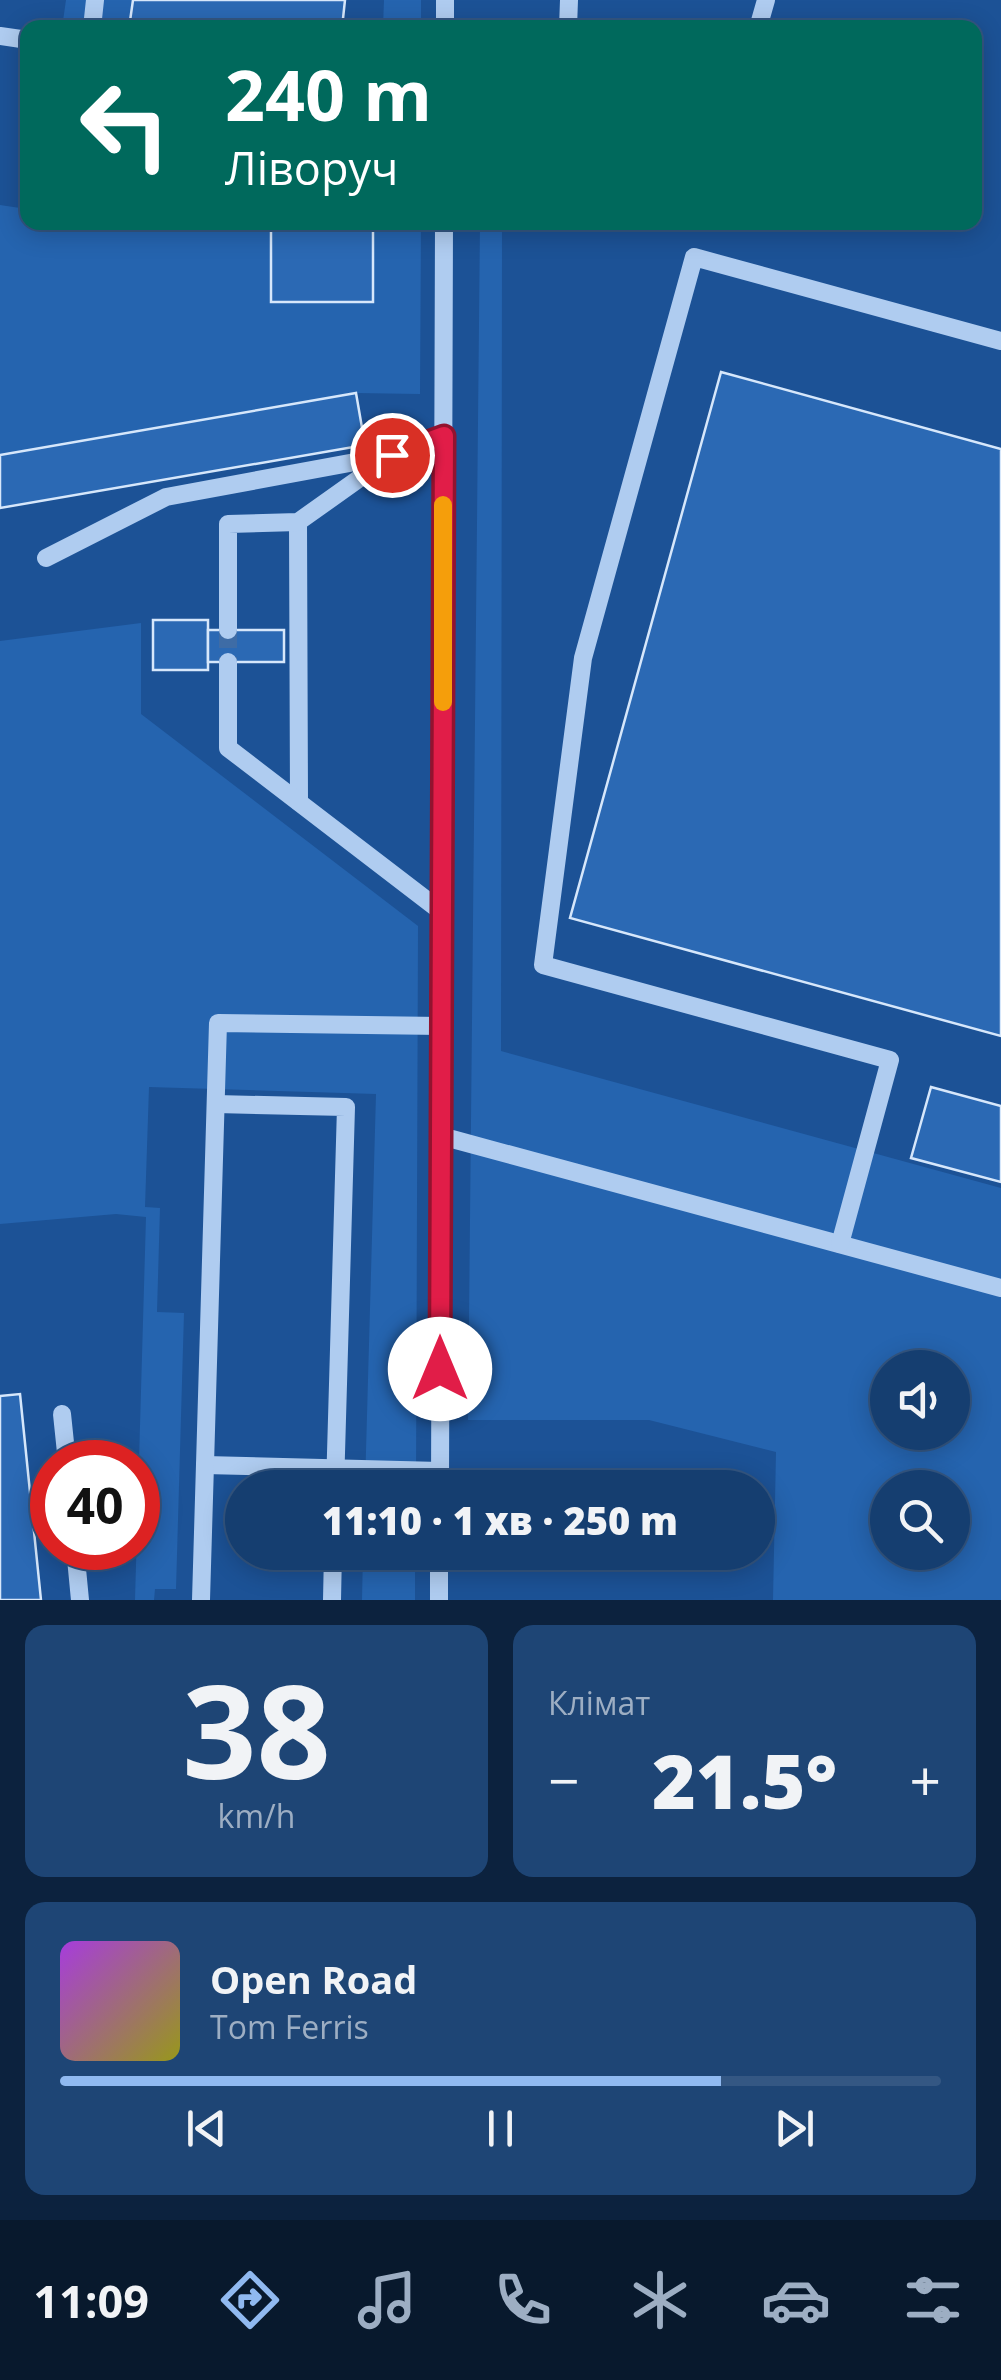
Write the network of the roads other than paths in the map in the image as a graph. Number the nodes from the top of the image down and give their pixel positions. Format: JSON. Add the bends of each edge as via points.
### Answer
{"nodes":[{"id":1,"x":444,"y":230,"type":"edge"},
{"id":2,"x":1001,"y":341,"type":"edge"},
{"id":3,"x":444,"y":436,"type":"junction"},
{"id":4,"x":392,"y":455,"type":"junction"},
{"id":5,"x":298,"y":522,"type":"junction"},
{"id":6,"x":46,"y":558,"type":"dead end"},
{"id":7,"x":228,"y":630,"type":"tunnel mouth"},
{"id":8,"x":228,"y":662,"type":"tunnel mouth"},
{"id":9,"x":299,"y":802,"type":"junction"},
{"id":10,"x":442,"y":912,"type":"junction"},
{"id":11,"x":441,"y":1026,"type":"junction"},
{"id":12,"x":216,"y":1104,"type":"junction"},
{"id":13,"x":441,"y":1136,"type":"junction"},
{"id":14,"x":840,"y":1244,"type":"junction"},
{"id":15,"x":1001,"y":1288,"type":"edge"},
{"id":16,"x":62,"y":1414,"type":"dead end"},
{"id":17,"x":64,"y":1440,"type":"edge"},
{"id":18,"x":205,"y":1464,"type":"junction"},
{"id":19,"x":261,"y":1470,"type":"edge"},
{"id":20,"x":335,"y":1470,"type":"edge"},
{"id":21,"x":440,"y":1470,"type":"edge"},
{"id":22,"x":77,"y":1570,"type":"edge"},
{"id":23,"x":333,"y":1570,"type":"edge"},
{"id":24,"x":439,"y":1570,"type":"edge"},
{"id":25,"x":80,"y":1600,"type":"edge"},
{"id":26,"x":201,"y":1600,"type":"edge"},
{"id":27,"x":332,"y":1600,"type":"edge"},
{"id":28,"x":439,"y":1600,"type":"edge"}],
"edges":[{"from":1,"to":3,"type":"street"},
{"from":2,"to":14,"type":"street","via":[[694,257],[583,658],[543,965],[890,1060]]},
{"from":3,"to":4,"type":"street"},
{"from":3,"to":10,"type":"street"},
{"from":4,"to":5,"type":"street"},
{"from":4,"to":6,"type":"street","via":[[166,497]]},
{"from":5,"to":7,"type":"street","via":[[228,524]]},
{"from":5,"to":9,"type":"street"},
{"from":8,"to":9,"type":"street","via":[[228,748]]},
{"from":9,"to":10,"type":"street"},
{"from":10,"to":11,"type":"street"},
{"from":11,"to":12,"type":"street","via":[[218,1023]]},
{"from":11,"to":13,"type":"street"},
{"from":12,"to":18,"type":"street"},
{"from":12,"to":20,"type":"street","via":[[346,1107]]},
{"from":13,"to":14,"type":"street"},
{"from":13,"to":21,"type":"street"},
{"from":14,"to":15,"type":"street"},
{"from":16,"to":17,"type":"street"},
{"from":18,"to":19,"type":"street"},
{"from":18,"to":26,"type":"street"},
{"from":22,"to":25,"type":"street"},
{"from":23,"to":27,"type":"street"},
{"from":24,"to":28,"type":"street"}]}
